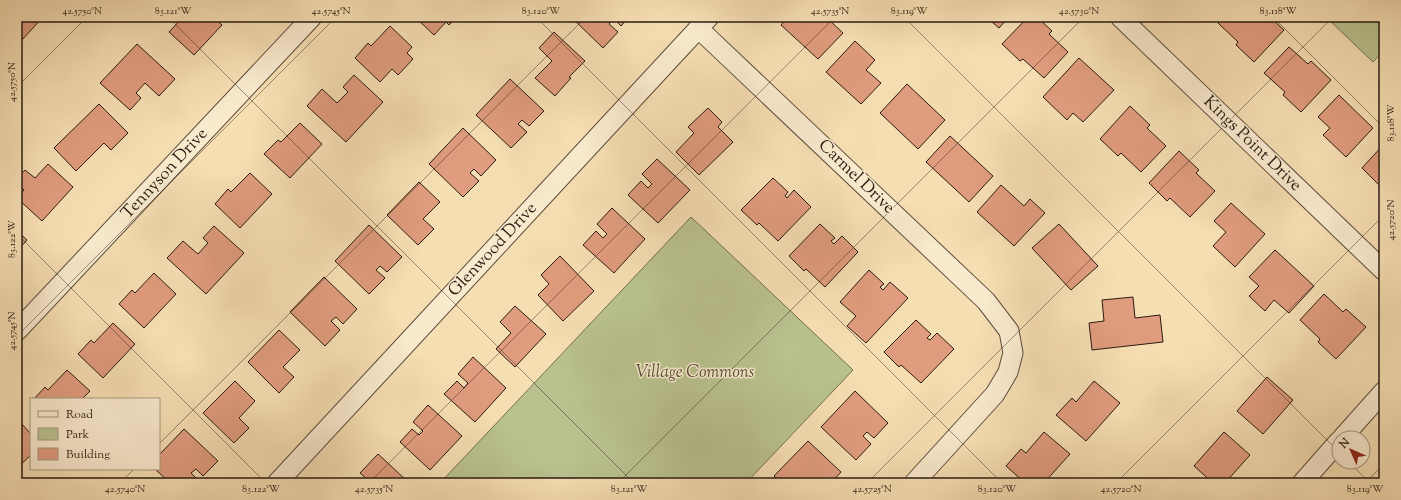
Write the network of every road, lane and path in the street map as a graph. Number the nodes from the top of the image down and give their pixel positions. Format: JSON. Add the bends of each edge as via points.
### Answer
{"nodes":[{"id":1,"x":312,"y":17,"type":"edge"},
{"id":2,"x":1120,"y":17,"type":"edge"},
{"id":3,"x":1378,"y":17,"type":"edge"},
{"id":4,"x":703,"y":23,"type":"edge"},
{"id":5,"x":1384,"y":24,"type":"edge"},
{"id":6,"x":1384,"y":271,"type":"edge"},
{"id":7,"x":17,"y":331,"type":"edge"},
{"id":8,"x":1384,"y":391,"type":"edge"},
{"id":9,"x":1349,"y":430,"type":"edge"},
{"id":10,"x":1331,"y":450,"type":"edge"},
{"id":11,"x":277,"y":483,"type":"edge"},
{"id":12,"x":914,"y":483,"type":"edge"},
{"id":13,"x":1302,"y":483,"type":"edge"}],
"edges":[{"from":1,"to":7,"type":"street","name":"Tennyson Drive"},
{"from":2,"to":6,"type":"street","name":"Kings Point Drive"},
{"from":3,"to":5,"type":"path"},
{"from":4,"to":11,"type":"street","name":"Glenwood Drive"},
{"from":4,"to":12,"type":"street","name":"Carmel Drive","via":[[986,301],[1009,330],[1013,353],[1008,372],[995,394]]},
{"from":8,"to":9,"type":"street"},
{"from":10,"to":13,"type":"street"}]}
